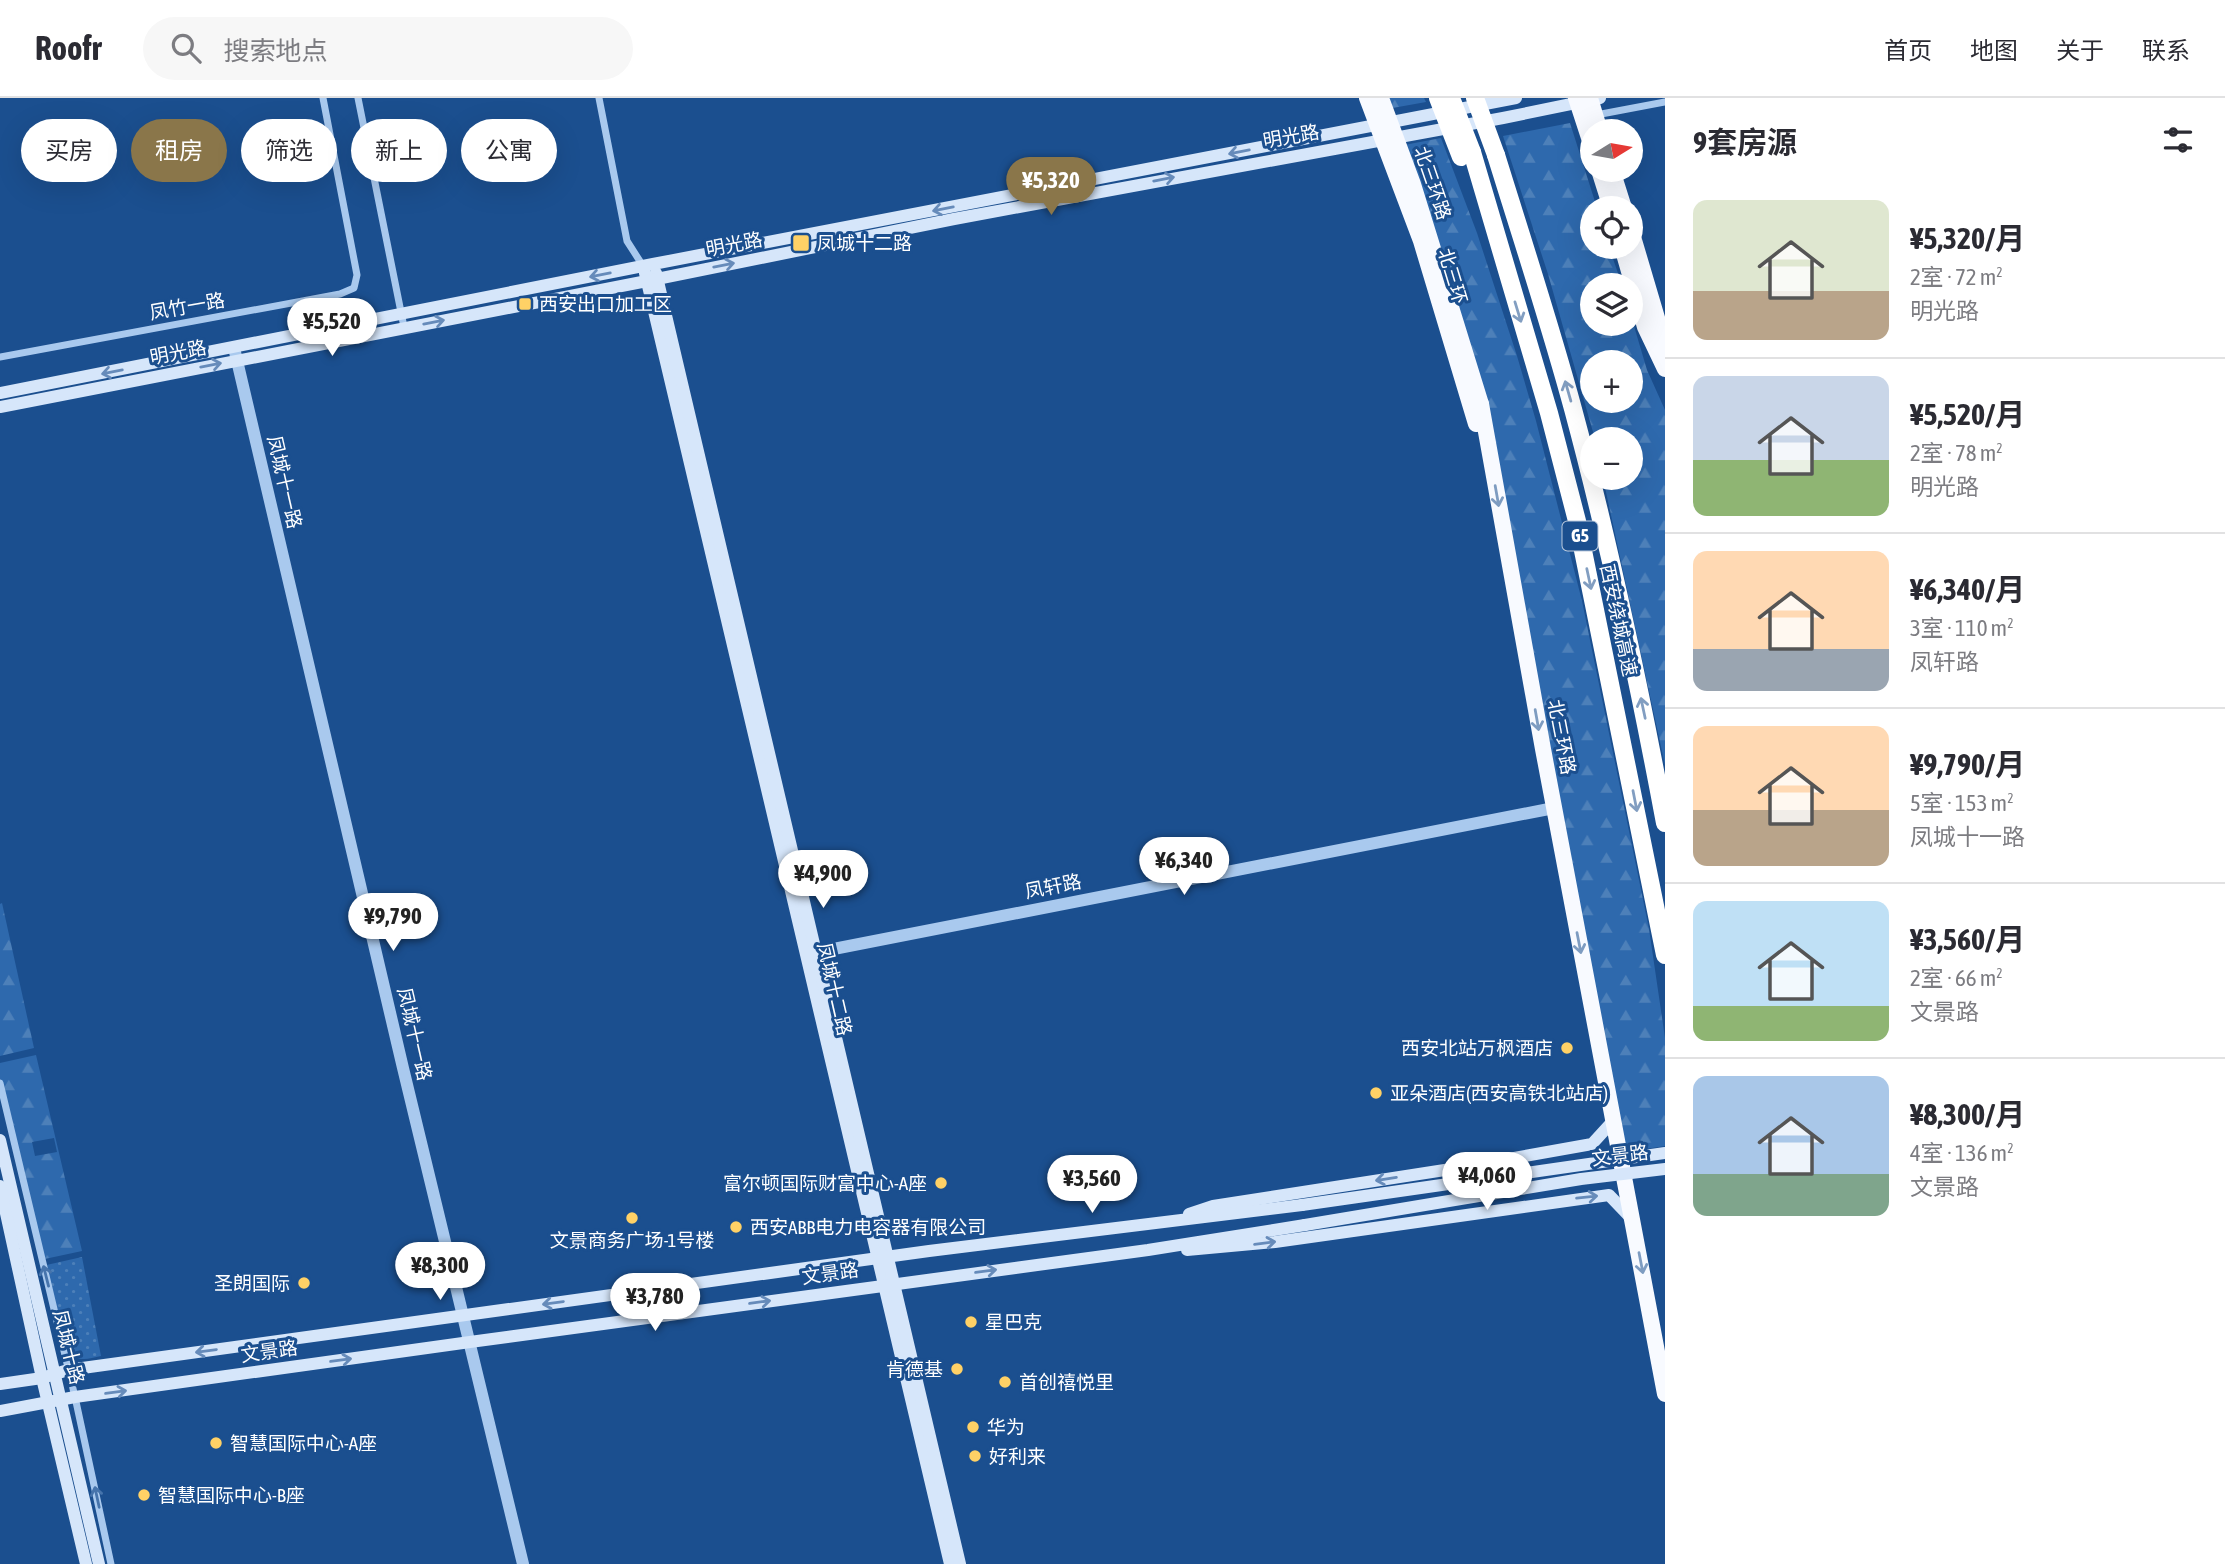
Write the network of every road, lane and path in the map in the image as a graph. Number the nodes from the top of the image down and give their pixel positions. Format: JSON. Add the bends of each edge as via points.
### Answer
{"nodes":[{"id":1,"x":323,"y":98,"type":"edge"},
{"id":2,"x":358,"y":98,"type":"edge"},
{"id":3,"x":599,"y":98,"type":"edge"},
{"id":4,"x":1367,"y":98,"type":"edge"},
{"id":5,"x":1381,"y":98,"type":"edge"},
{"id":6,"x":1438,"y":98,"type":"edge"},
{"id":7,"x":1451,"y":98,"type":"edge"},
{"id":8,"x":1475,"y":98,"type":"edge"},
{"id":9,"x":1516,"y":98,"type":"edge"},
{"id":10,"x":1665,"y":102,"type":"edge"},
{"id":11,"x":1592,"y":107,"type":"edge"},
{"id":12,"x":1381,"y":132,"type":"junction"},
{"id":13,"x":1467,"y":155,"type":"junction"},
{"id":14,"x":1625,"y":259,"type":"edge"},
{"id":15,"x":1640,"y":259,"type":"edge"},
{"id":16,"x":648,"y":265,"type":"junction"},
{"id":17,"x":652,"y":280,"type":"junction"},
{"id":18,"x":402,"y":321,"type":"junction"},
{"id":19,"x":1665,"y":345,"type":"edge"},
{"id":20,"x":235,"y":354,"type":"junction"},
{"id":21,"x":0,"y":357,"type":"edge"},
{"id":22,"x":1665,"y":369,"type":"edge"},
{"id":23,"x":0,"y":393,"type":"edge"},
{"id":24,"x":0,"y":407,"type":"edge"},
{"id":25,"x":1492,"y":470,"type":"junction"},
{"id":26,"x":1554,"y":807,"type":"junction"},
{"id":27,"x":1665,"y":823,"type":"edge"},
{"id":28,"x":1659,"y":926,"type":"junction"},
{"id":29,"x":812,"y":953,"type":"junction"},
{"id":30,"x":1665,"y":955,"type":"edge"},
{"id":31,"x":1665,"y":964,"type":"edge"},
{"id":32,"x":0,"y":1083,"type":"edge"},
{"id":33,"x":1613,"y":1121,"type":"junction"},
{"id":34,"x":0,"y":1140,"type":"edge"},
{"id":35,"x":1665,"y":1153,"type":"edge"},
{"id":36,"x":1665,"y":1168,"type":"edge"},
{"id":37,"x":0,"y":1186,"type":"edge"},
{"id":38,"x":1632,"y":1219,"type":"junction"},
{"id":39,"x":1159,"y":1224,"type":"junction"},
{"id":40,"x":1148,"y":1250,"type":"junction"},
{"id":41,"x":882,"y":1259,"type":"junction"},
{"id":42,"x":889,"y":1284,"type":"junction"},
{"id":43,"x":464,"y":1316,"type":"junction"},
{"id":44,"x":470,"y":1342,"type":"junction"},
{"id":45,"x":68,"y":1370,"type":"junction"},
{"id":46,"x":48,"y":1377,"type":"junction"},
{"id":47,"x":0,"y":1384,"type":"edge"},
{"id":48,"x":1665,"y":1394,"type":"edge"},
{"id":49,"x":75,"y":1398,"type":"junction"},
{"id":50,"x":62,"y":1400,"type":"junction"},
{"id":51,"x":48,"y":1404,"type":"junction"},
{"id":52,"x":0,"y":1411,"type":"edge"},
{"id":53,"x":86,"y":1564,"type":"edge"},
{"id":54,"x":99,"y":1564,"type":"edge"},
{"id":55,"x":111,"y":1564,"type":"edge"},
{"id":56,"x":523,"y":1564,"type":"edge"},
{"id":57,"x":950,"y":1564,"type":"edge"},
{"id":58,"x":960,"y":1564,"type":"edge"}],
"edges":[{"from":1,"to":21,"type":"street","name":"凤竹一路","via":[[357,275],[354,288]]},
{"from":2,"to":18,"type":"street"},
{"from":3,"to":16,"type":"street","name":"凤城十二路","via":[[627,241]]},
{"from":4,"to":12,"type":"highway","name":"北三环"},
{"from":5,"to":25,"type":"highway","name":"北三环路","bridge":true,"via":[[1413,184],[1481,404]]},
{"from":6,"to":13,"type":"highway","bridge":true},
{"from":7,"to":13,"type":"highway","name":"西安绕城高速","number":"G5","bridge":true},
{"from":27,"to":8,"type":"highway","name":"西安绕城高速","number":"G5","one_way":true,"bridge":true,"via":[[1599,508],[1573,407]]},
{"from":9,"to":12,"type":"main road","name":"明光路"},
{"from":10,"to":11,"type":"street"},
{"from":11,"to":12,"type":"main road","name":"明光路"},
{"from":12,"to":16,"type":"main road","name":"明光路","one_way":true},
{"from":17,"to":12,"type":"main road","name":"明光路","one_way":true},
{"from":12,"to":25,"type":"highway","name":"北三环"},
{"from":13,"to":28,"type":"highway","name":"西安绕城高速","number":"G5","one_way":true,"via":[[1549,413],[1577,521]]},
{"from":14,"to":22,"type":"highway","via":[[1645,327]]},
{"from":15,"to":19,"type":"highway"},
{"from":16,"to":17,"type":"main road","name":"凤城十二路"},
{"from":16,"to":18,"type":"main road","name":"明光路","one_way":true},
{"from":18,"to":17,"type":"main road","name":"明光路","one_way":true},
{"from":17,"to":29,"type":"main road","name":"凤城十二路"},
{"from":18,"to":20,"type":"main road","name":"明光路"},
{"from":20,"to":23,"type":"main road","name":"明光路","one_way":true},
{"from":24,"to":20,"type":"main road","name":"明光路","one_way":true},
{"from":20,"to":43,"type":"street","name":"凤城十一路"},
{"from":25,"to":26,"type":"highway","name":"北三环路","one_way":true},
{"from":26,"to":29,"type":"street","name":"凤轩路"},
{"from":26,"to":33,"type":"highway","name":"北三环路","one_way":true},
{"from":28,"to":30,"type":"highway","name":"西安绕城高速","number":"G5"},
{"from":28,"to":31,"type":"highway"},
{"from":29,"to":41,"type":"main road","name":"凤城十二路"},
{"from":45,"to":32,"type":"street","one_way":true},
{"from":33,"to":38,"type":"highway","name":"北三环路"},
{"from":33,"to":39,"type":"main road","one_way":true,"via":[[1592,1144],[1213,1206]]},
{"from":34,"to":46,"type":"main road","name":"凤城十路"},
{"from":35,"to":39,"type":"main road","name":"文景路","bridge":true},
{"from":36,"to":40,"type":"main road","name":"文景路","bridge":true},
{"from":37,"to":46,"type":"main road","name":"凤城十路"},
{"from":40,"to":38,"type":"main road","one_way":true,"via":[[1275,1242],[1609,1195]]},
{"from":38,"to":48,"type":"highway","name":"北三环路","one_way":true},
{"from":39,"to":41,"type":"main road","name":"文景路"},
{"from":42,"to":40,"type":"main road","name":"文景路","one_way":true},
{"from":41,"to":42,"type":"main road","name":"凤城十二路"},
{"from":41,"to":43,"type":"main road","name":"文景路","one_way":true},
{"from":44,"to":42,"type":"main road","name":"文景路","one_way":true},
{"from":42,"to":57,"type":"main road","name":"凤城十二路"},
{"from":42,"to":58,"type":"main road","name":"凤城十二路"},
{"from":43,"to":44,"type":"street","name":"凤城十一路"},
{"from":43,"to":45,"type":"main road","name":"文景路","one_way":true},
{"from":49,"to":44,"type":"main road","name":"文景路","one_way":true},
{"from":44,"to":56,"type":"street","name":"凤城十一路"},
{"from":45,"to":46,"type":"main road","name":"文景路"},
{"from":45,"to":49,"type":"street"},
{"from":46,"to":47,"type":"main road","name":"文景路"},
{"from":46,"to":50,"type":"main road","name":"凤城十路"},
{"from":46,"to":51,"type":"main road","name":"凤城十路"},
{"from":49,"to":50,"type":"main road","name":"文景路"},
{"from":55,"to":49,"type":"street","one_way":true},
{"from":50,"to":51,"type":"main road","name":"文景路"},
{"from":50,"to":54,"type":"main road","name":"凤城十路"},
{"from":51,"to":52,"type":"main road","name":"文景路"},
{"from":51,"to":53,"type":"main road","name":"凤城十路"}]}
